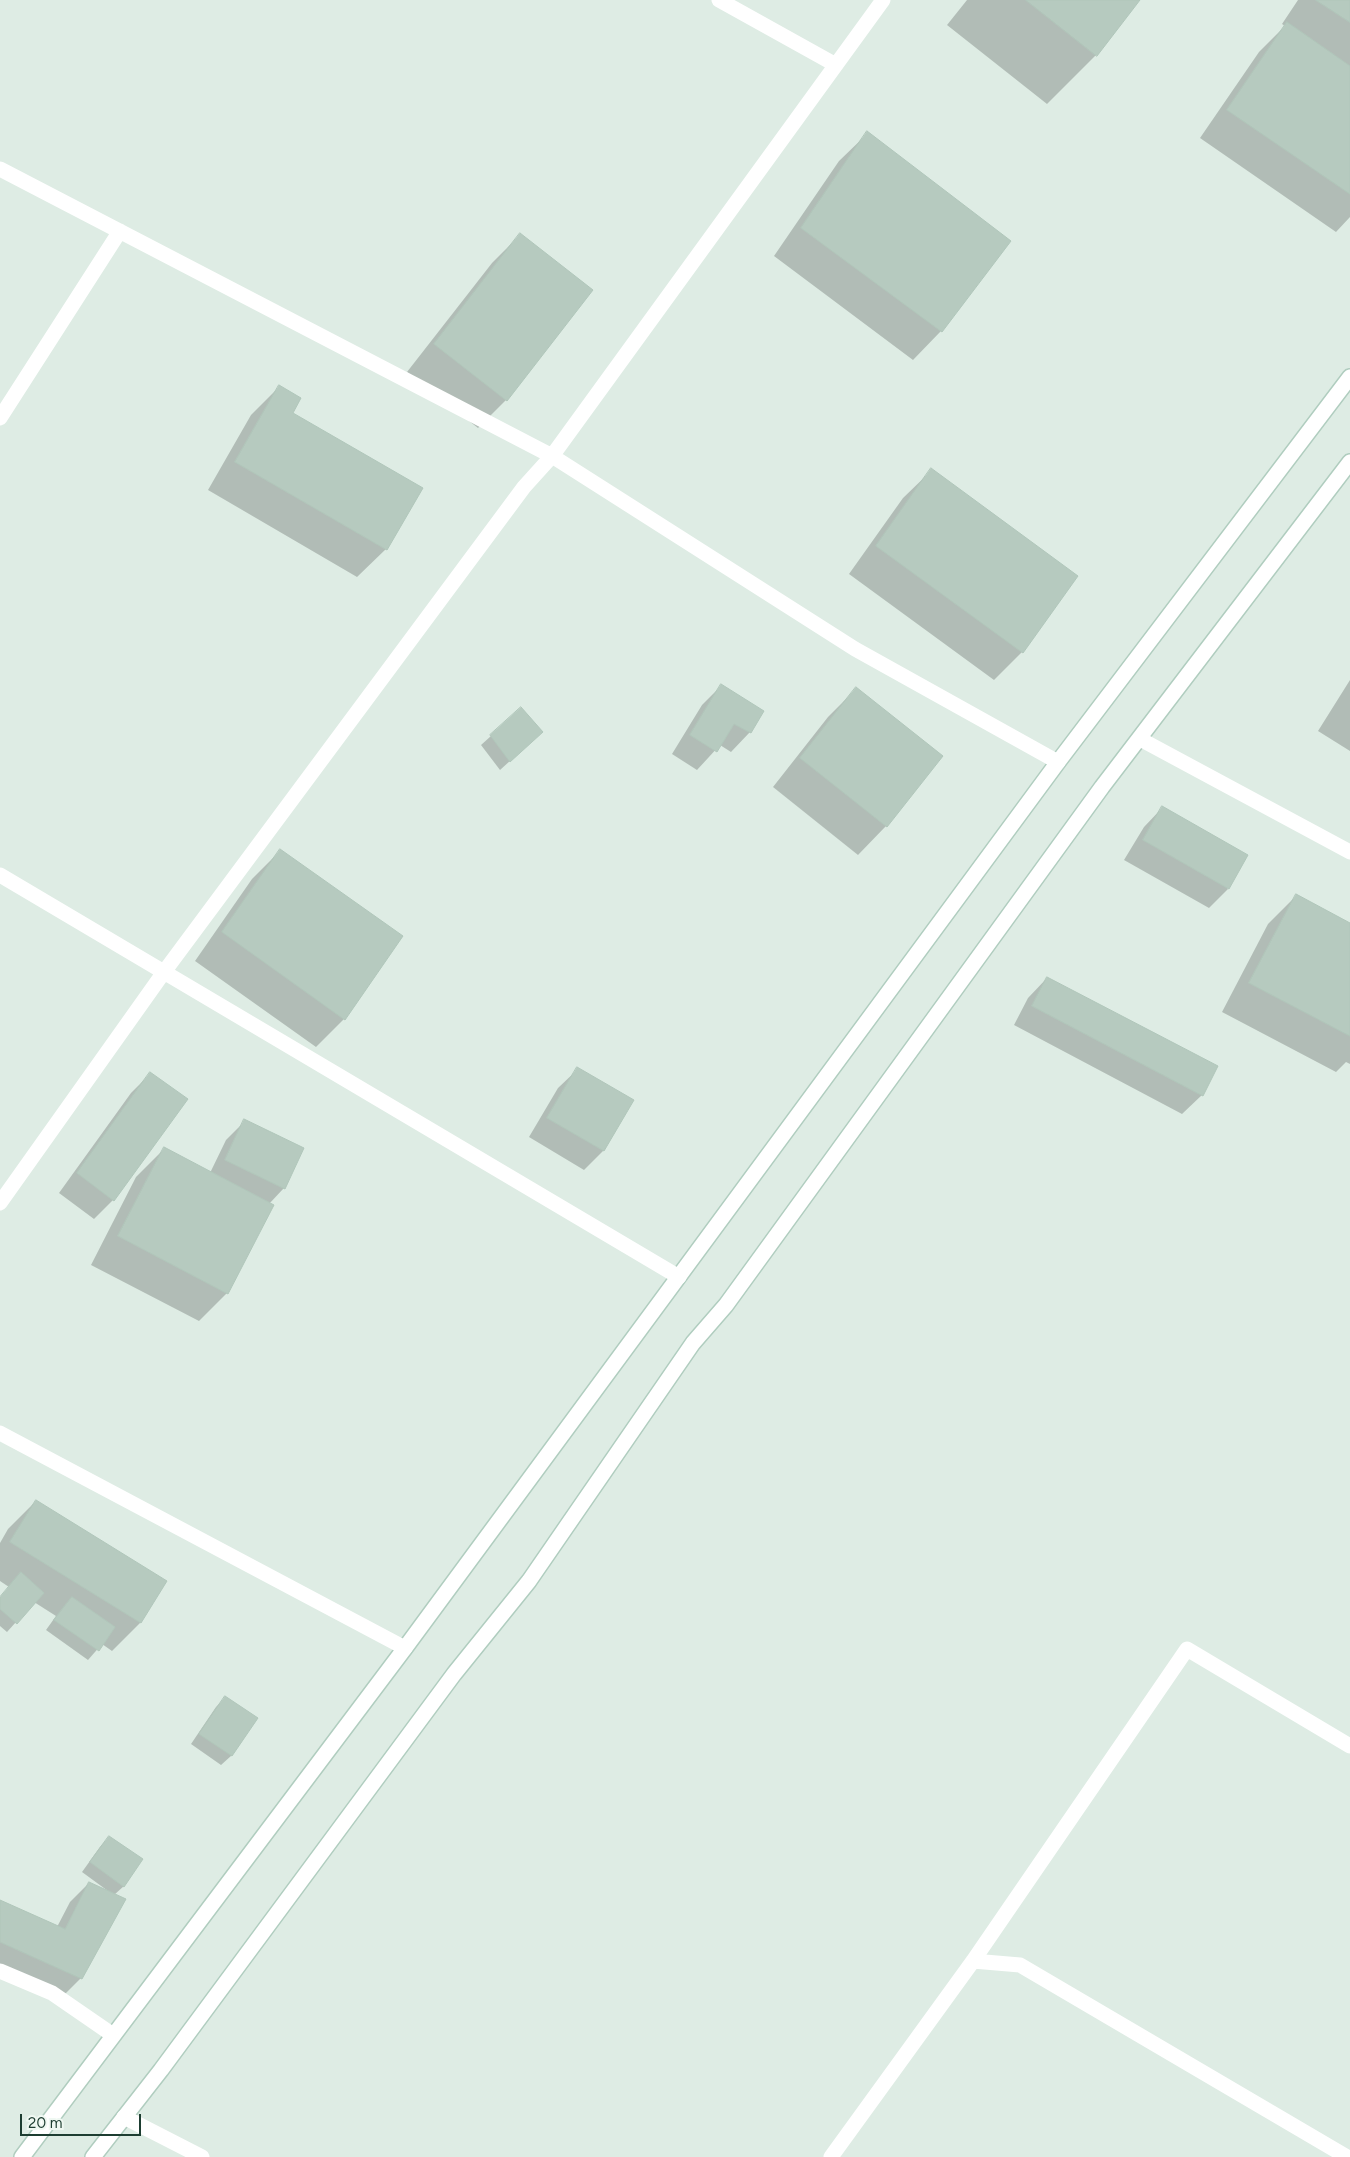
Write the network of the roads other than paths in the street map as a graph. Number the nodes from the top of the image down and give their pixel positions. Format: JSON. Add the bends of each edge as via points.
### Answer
{"nodes":[{"id":1,"x":719,"y":0,"type":"edge"},
{"id":2,"x":883,"y":0,"type":"edge"},
{"id":3,"x":836,"y":65,"type":"junction"},
{"id":4,"x":0,"y":169,"type":"edge"},
{"id":5,"x":120,"y":231,"type":"junction"},
{"id":6,"x":1350,"y":377,"type":"edge"},
{"id":7,"x":0,"y":418,"type":"edge"},
{"id":8,"x":552,"y":456,"type":"junction"},
{"id":9,"x":1350,"y":462,"type":"edge"},
{"id":10,"x":1140,"y":739,"type":"junction"},
{"id":11,"x":1058,"y":762,"type":"junction"},
{"id":12,"x":1350,"y":852,"type":"edge"},
{"id":13,"x":0,"y":875,"type":"edge"},
{"id":14,"x":164,"y":972,"type":"junction"},
{"id":15,"x":0,"y":1202,"type":"edge"},
{"id":16,"x":679,"y":1277,"type":"junction"},
{"id":17,"x":0,"y":1433,"type":"edge"},
{"id":18,"x":405,"y":1648,"type":"junction"},
{"id":19,"x":1350,"y":1746,"type":"edge"},
{"id":20,"x":973,"y":1961,"type":"junction"},
{"id":21,"x":0,"y":1971,"type":"edge"},
{"id":22,"x":113,"y":2035,"type":"junction"},
{"id":23,"x":124,"y":2117,"type":"junction"},
{"id":24,"x":22,"y":2157,"type":"edge"},
{"id":25,"x":94,"y":2157,"type":"edge"},
{"id":26,"x":202,"y":2157,"type":"edge"},
{"id":27,"x":831,"y":2157,"type":"edge"},
{"id":28,"x":1347,"y":2157,"type":"edge"}],
"edges":[{"from":1,"to":3,"type":"street"},
{"from":2,"to":3,"type":"street"},
{"from":3,"to":8,"type":"street"},
{"from":4,"to":5,"type":"street"},
{"from":5,"to":7,"type":"street"},
{"from":5,"to":8,"type":"street"},
{"from":6,"to":11,"type":"street"},
{"from":8,"to":11,"type":"street","via":[[855,648]]},
{"from":8,"to":14,"type":"street","via":[[524,487]]},
{"from":9,"to":10,"type":"street"},
{"from":10,"to":12,"type":"street"},
{"from":10,"to":23,"type":"street","via":[[726,1305],[693,1343],[529,1581],[454,1674]]},
{"from":11,"to":16,"type":"street"},
{"from":13,"to":14,"type":"street"},
{"from":14,"to":15,"type":"street"},
{"from":14,"to":16,"type":"street"},
{"from":16,"to":18,"type":"street"},
{"from":17,"to":18,"type":"street"},
{"from":18,"to":22,"type":"street"},
{"from":19,"to":20,"type":"street","via":[[1188,1648]]},
{"from":20,"to":27,"type":"street"},
{"from":20,"to":28,"type":"street","via":[[1020,1965]]},
{"from":21,"to":22,"type":"street","via":[[52,1992]]},
{"from":22,"to":24,"type":"street"},
{"from":23,"to":25,"type":"street"},
{"from":23,"to":26,"type":"street"}]}
